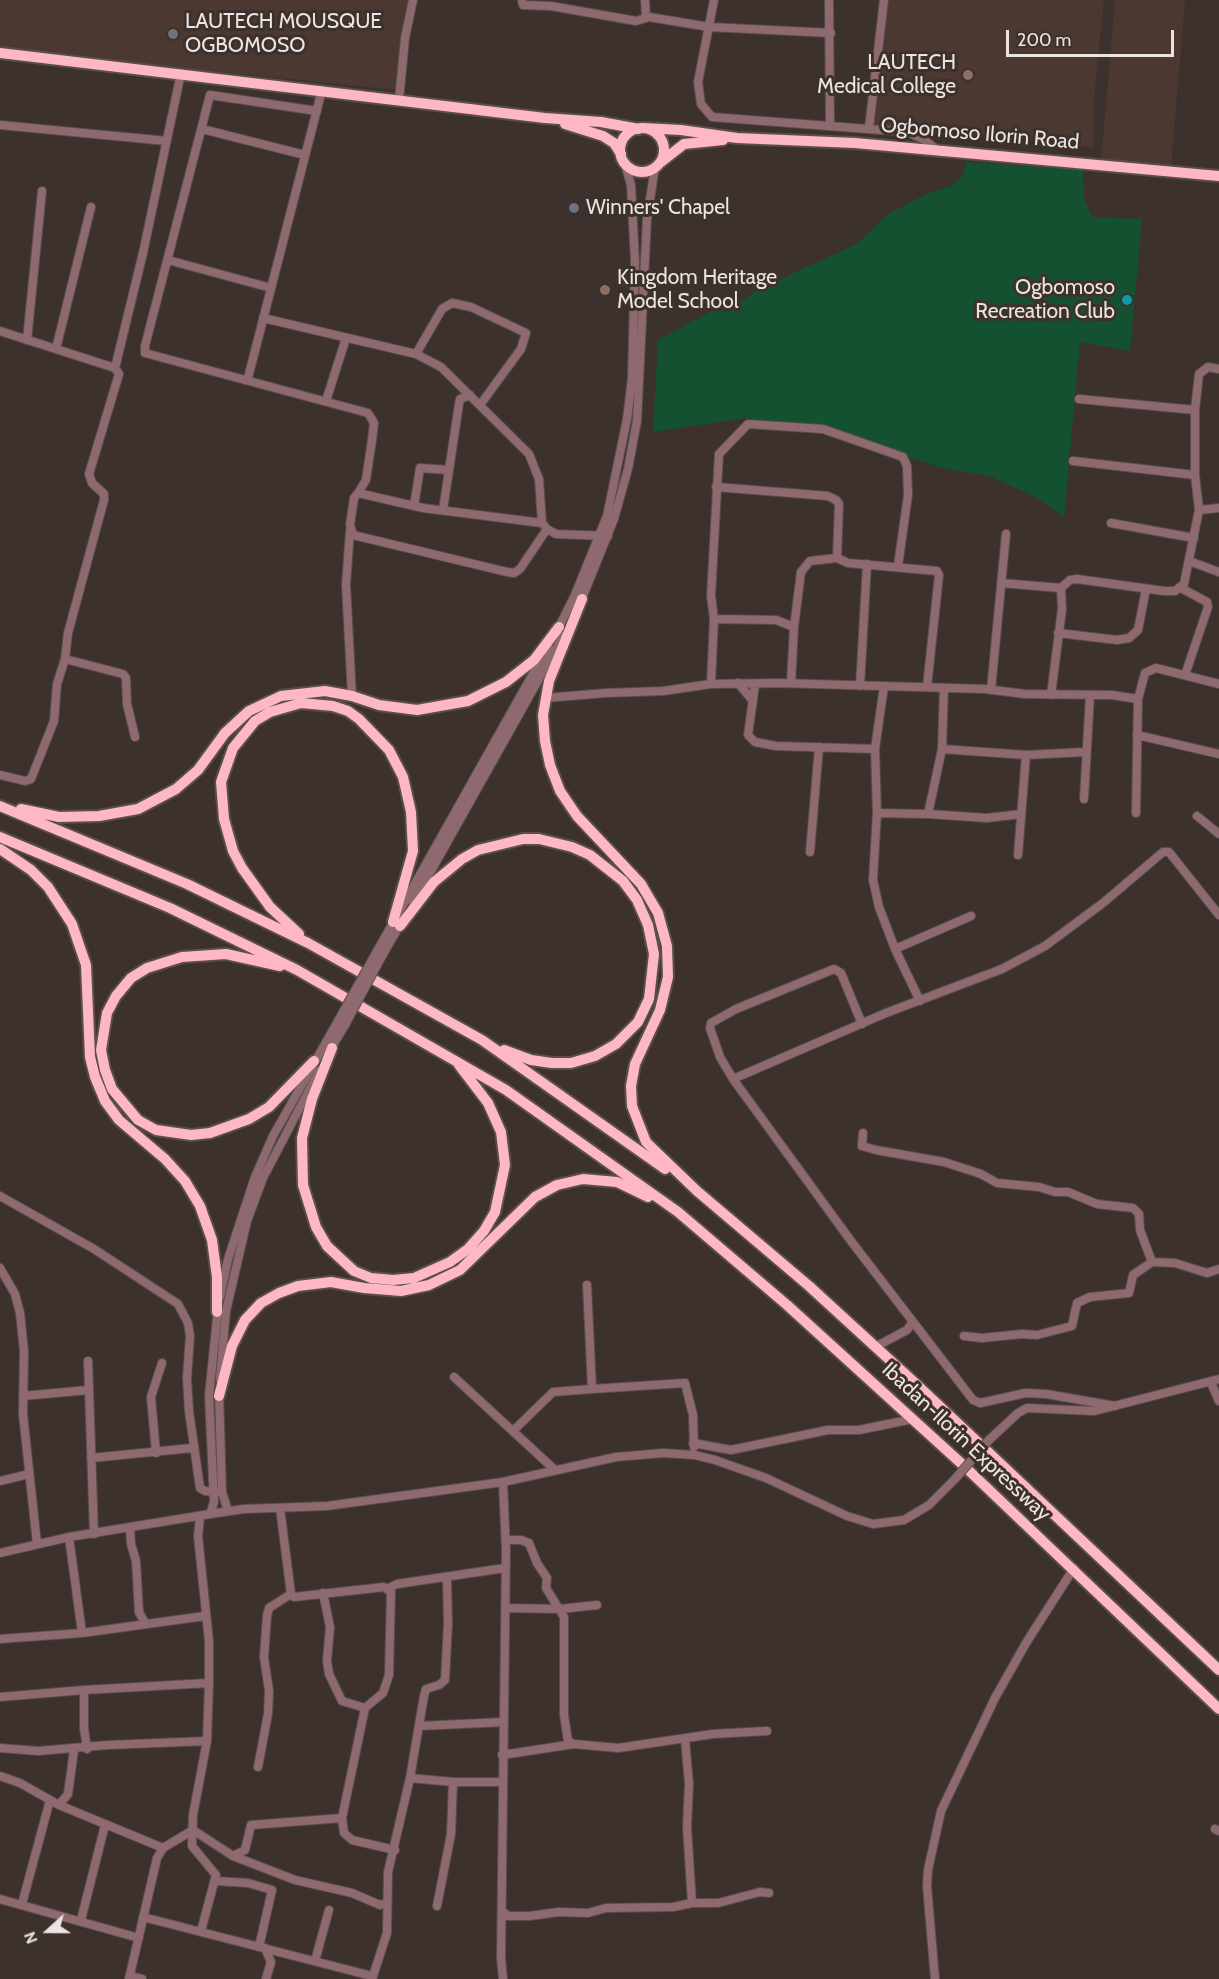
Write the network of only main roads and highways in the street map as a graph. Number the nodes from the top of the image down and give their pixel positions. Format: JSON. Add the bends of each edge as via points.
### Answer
{"nodes":[{"id":1,"x":0,"y":53,"type":"edge"},
{"id":2,"x":545,"y":118,"type":"junction"},
{"id":3,"x":641,"y":128,"type":"junction"},
{"id":4,"x":737,"y":138,"type":"junction"},
{"id":5,"x":623,"y":158,"type":"junction"},
{"id":6,"x":658,"y":165,"type":"junction"},
{"id":7,"x":1219,"y":176,"type":"edge"},
{"id":8,"x":582,"y":599,"type":"road end"},
{"id":9,"x":559,"y":627,"type":"road end"},
{"id":10,"x":0,"y":805,"type":"edge"},
{"id":11,"x":0,"y":837,"type":"edge"},
{"id":12,"x":0,"y":849,"type":"edge"},
{"id":13,"x":308,"y":943,"type":"junction"},
{"id":14,"x":297,"y":970,"type":"junction"},
{"id":15,"x":482,"y":1040,"type":"junction"},
{"id":16,"x":332,"y":1048,"type":"road end"},
{"id":17,"x":450,"y":1056,"type":"junction"},
{"id":18,"x":314,"y":1061,"type":"road end"},
{"id":19,"x":697,"y":1191,"type":"junction"},
{"id":20,"x":678,"y":1212,"type":"junction"},
{"id":21,"x":217,"y":1312,"type":"road end"},
{"id":22,"x":219,"y":1396,"type":"road end"},
{"id":23,"x":1219,"y":1670,"type":"edge"},
{"id":24,"x":1219,"y":1709,"type":"edge"}],
"edges":[{"from":1,"to":2,"type":"highway"},
{"from":2,"to":3,"type":"highway"},
{"from":2,"to":5,"type":"highway","via":[[603,136],[614,143]]},
{"from":3,"to":4,"type":"highway"},
{"from":3,"to":5,"type":"highway","via":[[624,138]]},
{"from":3,"to":6,"type":"highway","via":[[662,140],[664,155]]},
{"from":4,"to":6,"type":"highway","via":[[684,144]]},
{"from":4,"to":7,"type":"highway","name":"Ogbomoso Ilorin Road","via":[[855,143]]},
{"from":5,"to":6,"type":"highway","via":[[642,172]]},
{"from":8,"to":19,"type":"highway","via":[[545,698],[545,741],[560,791],[577,816],[641,884],[658,913],[667,946],[668,977],[660,1010],[635,1064],[632,1106],[646,1142]]},
{"from":9,"to":10,"type":"highway","via":[[534,660],[506,682],[468,701],[417,710],[312,691],[265,702],[236,722],[183,783],[138,809],[99,816],[59,817]]},
{"from":10,"to":13,"type":"highway","via":[[187,884]]},
{"from":11,"to":14,"type":"highway","via":[[170,908]]},
{"from":12,"to":21,"type":"highway","via":[[48,887],[72,924],[86,965],[90,1057],[95,1077],[119,1120],[165,1159],[200,1206],[212,1240]]},
{"from":13,"to":15,"type":"highway"},
{"from":13,"to":15,"type":"highway","via":[[251,884],[233,851],[220,801],[221,782],[233,748],[255,721],[285,706],[318,703],[348,711],[370,728],[389,750],[399,770],[411,812],[413,851],[396,924],[434,882],[462,859],[478,849],[523,839],[540,839],[590,855],[623,881],[637,900],[654,954],[649,999],[638,1022],[616,1044],[595,1056],[552,1064],[531,1060]]},
{"from":14,"to":17,"type":"highway"},
{"from":14,"to":18,"type":"highway","via":[[226,954],[182,957],[147,968],[131,978],[107,1013],[103,1060],[112,1089],[138,1120],[156,1131],[192,1135],[249,1119],[269,1107]]},
{"from":15,"to":19,"type":"highway"},
{"from":16,"to":17,"type":"highway","via":[[302,1138],[303,1185],[308,1207],[327,1246],[341,1262],[371,1278],[393,1280],[431,1272],[468,1250],[489,1221],[502,1189],[506,1165],[501,1132],[475,1083]]},
{"from":17,"to":20,"type":"highway","via":[[506,1090]]},
{"from":19,"to":23,"type":"highway","name":"Ibadan-Ilorin Expressway","via":[[875,1347]]},
{"from":20,"to":22,"type":"highway","via":[[617,1182],[583,1179],[557,1185],[535,1197],[460,1270],[429,1285],[400,1291],[332,1282],[279,1293],[245,1320],[232,1346]]},
{"from":20,"to":24,"type":"highway","name":"Ibadan-Ilorin Expressway","via":[[913,1419]]}]}
